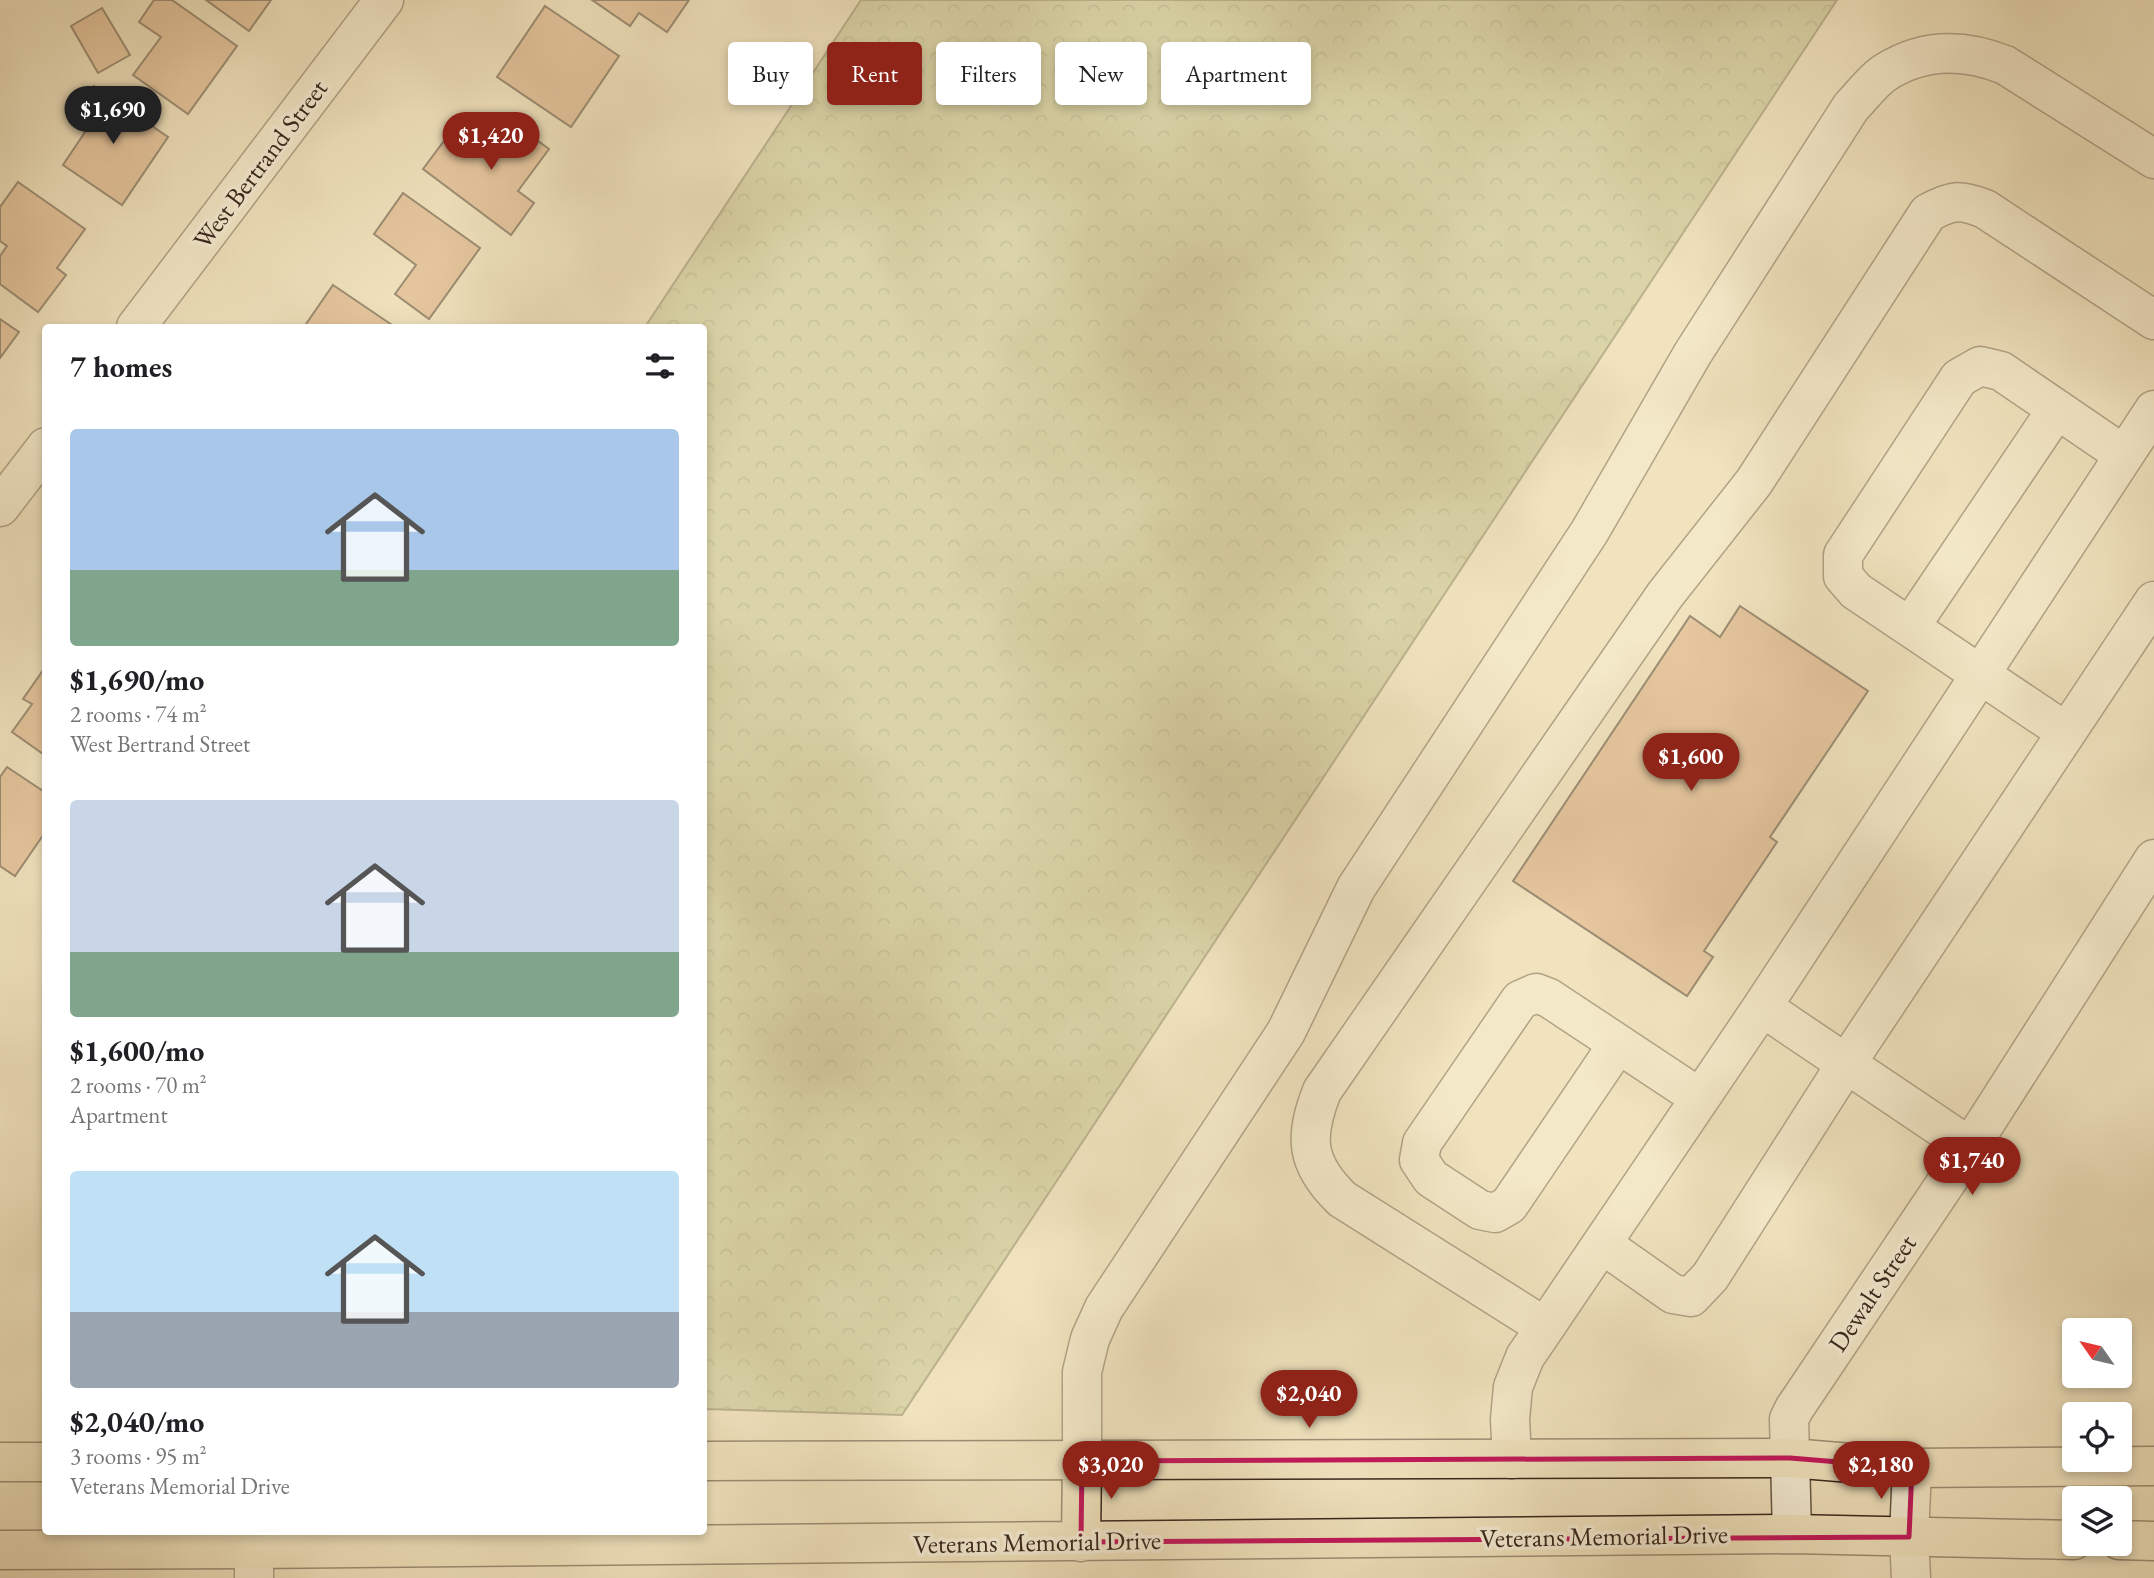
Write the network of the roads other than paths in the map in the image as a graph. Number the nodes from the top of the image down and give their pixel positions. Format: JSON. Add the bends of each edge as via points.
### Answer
{"nodes":[{"id":1,"x":384,"y":0,"type":"edge"},
{"id":2,"x":2154,"y":159,"type":"edge"},
{"id":3,"x":2154,"y":320,"type":"edge"},
{"id":4,"x":138,"y":324,"type":"edge"},
{"id":5,"x":2057,"y":409,"type":"junction"},
{"id":6,"x":2154,"y":410,"type":"edge"},
{"id":7,"x":42,"y":452,"type":"edge"},
{"id":8,"x":2124,"y":455,"type":"junction"},
{"id":9,"x":0,"y":507,"type":"edge"},
{"id":10,"x":2154,"y":601,"type":"edge"},
{"id":11,"x":1910,"y":627,"type":"junction"},
{"id":12,"x":1980,"y":675,"type":"junction"},
{"id":13,"x":2066,"y":732,"type":"junction"},
{"id":14,"x":2151,"y":872,"type":"edge"},
{"id":15,"x":1762,"y":1007,"type":"junction"},
{"id":16,"x":1618,"y":1044,"type":"junction"},
{"id":17,"x":1846,"y":1064,"type":"junction"},
{"id":18,"x":1700,"y":1098,"type":"junction"},
{"id":19,"x":1970,"y":1147,"type":"junction"},
{"id":20,"x":1602,"y":1244,"type":"junction"},
{"id":21,"x":1545,"y":1327,"type":"junction"},
{"id":22,"x":1790,"y":1458,"type":"junction"},
{"id":23,"x":1512,"y":1459,"type":"junction"},
{"id":24,"x":707,"y":1461,"type":"edge"},
{"id":25,"x":1082,"y":1461,"type":"junction"},
{"id":26,"x":0,"y":1462,"type":"edge"},
{"id":27,"x":42,"y":1462,"type":"edge"},
{"id":28,"x":2154,"y":1466,"type":"edge"},
{"id":29,"x":1912,"y":1468,"type":"junction"},
{"id":30,"x":1792,"y":1534,"type":"junction"},
{"id":31,"x":1909,"y":1537,"type":"junction"},
{"id":32,"x":2062,"y":1540,"type":"edge"},
{"id":33,"x":2132,"y":1540,"type":"edge"},
{"id":34,"x":2154,"y":1541,"type":"edge"},
{"id":35,"x":1082,"y":1542,"type":"junction"},
{"id":36,"x":0,"y":1549,"type":"edge"},
{"id":37,"x":254,"y":1553,"type":"edge"},
{"id":38,"x":1911,"y":1578,"type":"edge"}],
"edges":[{"from":1,"to":4,"type":"street","name":"West Bertrand Street"},
{"from":2,"to":25,"type":"street","via":[[1984,56],[1949,51],[1914,57],[1884,73],[1851,107],[1693,353],[1590,531],[1356,888],[1286,1032],[1104,1308],[1082,1372]]},
{"from":3,"to":21,"type":"street","via":[[1985,209],[1965,201],[1947,202],[1928,213],[1754,482],[1665,595],[1322,1091],[1311,1121],[1312,1153],[1325,1182],[1342,1199]]},
{"from":5,"to":8,"type":"street"},
{"from":5,"to":11,"type":"street"},
{"from":5,"to":11,"type":"street","via":[[2001,371],[1980,366],[1959,378],[1843,555],[1843,576],[1856,591]]},
{"from":6,"to":8,"type":"street"},
{"from":7,"to":9,"type":"street"},
{"from":8,"to":12,"type":"street"},
{"from":10,"to":13,"type":"street"},
{"from":11,"to":12,"type":"street"},
{"from":12,"to":13,"type":"street"},
{"from":12,"to":15,"type":"street"},
{"from":13,"to":17,"type":"street"},
{"from":14,"to":19,"type":"street","name":"Dewalt Street"},
{"from":15,"to":17,"type":"street"},
{"from":15,"to":18,"type":"street"},
{"from":16,"to":16,"type":"street","via":[[1549,998],[1535,993],[1520,1000],[1422,1143],[1419,1160],[1431,1178],[1480,1210],[1495,1213],[1509,1205]]},
{"from":16,"to":18,"type":"street"},
{"from":17,"to":19,"type":"street"},
{"from":17,"to":20,"type":"street","via":[[1710,1277],[1691,1297],[1672,1294]]},
{"from":18,"to":20,"type":"street"},
{"from":19,"to":22,"type":"street","name":"Dewalt Street","via":[[1794,1409],[1789,1419]]},
{"from":20,"to":21,"type":"street"},
{"from":21,"to":23,"type":"street","via":[[1525,1357],[1513,1387]]},
{"from":22,"to":23,"type":"main road"},
{"from":22,"to":29,"type":"main road"},
{"from":22,"to":30,"type":"street","name":"Dewalt Street"},
{"from":23,"to":25,"type":"main road"},
{"from":24,"to":25,"type":"main road"},
{"from":25,"to":35,"type":"main road"},
{"from":26,"to":27,"type":"main road"},
{"from":28,"to":29,"type":"main road"},
{"from":29,"to":31,"type":"street"},
{"from":30,"to":31,"type":"main road","name":"Veterans Memorial Drive"},
{"from":30,"to":35,"type":"main road","name":"Veterans Memorial Drive"},
{"from":31,"to":32,"type":"main road","name":"Veterans Memorial Drive"},
{"from":31,"to":38,"type":"street"},
{"from":33,"to":34,"type":"main road"},
{"from":35,"to":37,"type":"main road","name":"Veterans Memorial Drive"},
{"from":36,"to":37,"type":"main road","name":"Veterans Memorial Drive"}]}
